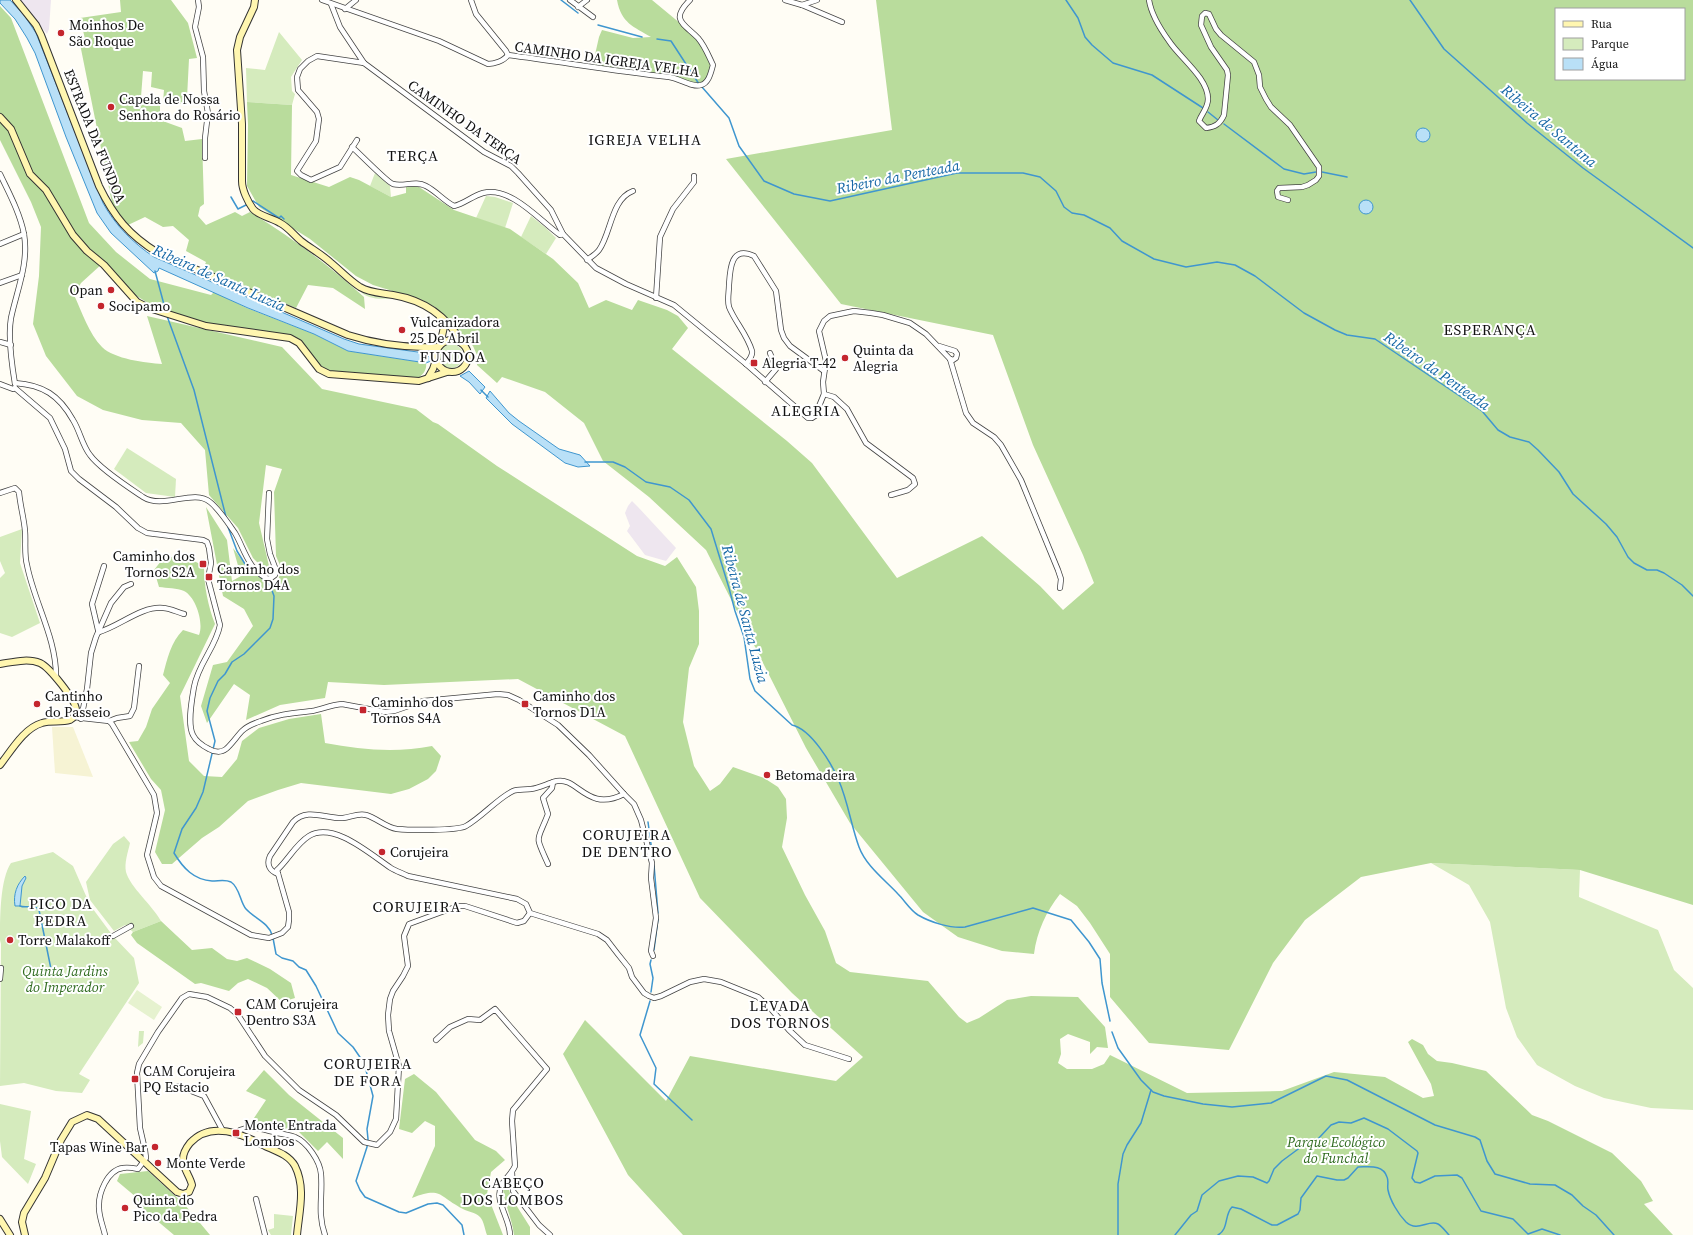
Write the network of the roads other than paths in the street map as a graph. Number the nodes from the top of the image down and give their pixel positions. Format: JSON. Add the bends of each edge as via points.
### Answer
{"nodes":[{"id":1,"x":16,"y":0,"type":"edge"},
{"id":2,"x":198,"y":0,"type":"edge"},
{"id":3,"x":256,"y":0,"type":"edge"},
{"id":4,"x":322,"y":0,"type":"edge"},
{"id":5,"x":356,"y":0,"type":"edge"},
{"id":6,"x":471,"y":0,"type":"edge"},
{"id":7,"x":570,"y":0,"type":"edge"},
{"id":8,"x":587,"y":0,"type":"edge"},
{"id":9,"x":690,"y":0,"type":"edge"},
{"id":10,"x":785,"y":0,"type":"edge"},
{"id":11,"x":817,"y":0,"type":"edge"},
{"id":12,"x":1149,"y":0,"type":"edge"},
{"id":13,"x":331,"y":4,"type":"junction"},
{"id":14,"x":802,"y":5,"type":"junction"},
{"id":15,"x":578,"y":6,"type":"junction"},
{"id":16,"x":345,"y":8,"type":"junction"},
{"id":17,"x":593,"y":17,"type":"dead end"},
{"id":18,"x":842,"y":22,"type":"dead end"},
{"id":19,"x":508,"y":55,"type":"junction"},
{"id":20,"x":364,"y":63,"type":"junction"},
{"id":21,"x":0,"y":117,"type":"edge"},
{"id":22,"x":357,"y":140,"type":"dead end"},
{"id":23,"x":352,"y":147,"type":"junction"},
{"id":24,"x":206,"y":158,"type":"dead end"},
{"id":25,"x":0,"y":174,"type":"edge"},
{"id":26,"x":694,"y":176,"type":"dead end"},
{"id":27,"x":633,"y":192,"type":"dead end"},
{"id":28,"x":1288,"y":200,"type":"dead end"},
{"id":29,"x":24,"y":234,"type":"junction"},
{"id":30,"x":563,"y":234,"type":"junction"},
{"id":31,"x":0,"y":244,"type":"edge"},
{"id":32,"x":587,"y":260,"type":"junction"},
{"id":33,"x":22,"y":275,"type":"junction"},
{"id":34,"x":0,"y":283,"type":"edge"},
{"id":35,"x":656,"y":298,"type":"junction"},
{"id":36,"x":437,"y":313,"type":"junction"},
{"id":37,"x":0,"y":342,"type":"edge"},
{"id":38,"x":462,"y":343,"type":"junction"},
{"id":39,"x":11,"y":345,"type":"junction"},
{"id":40,"x":439,"y":346,"type":"junction"},
{"id":41,"x":939,"y":346,"type":"junction"},
{"id":42,"x":422,"y":347,"type":"junction"},
{"id":43,"x":770,"y":354,"type":"dead end"},
{"id":44,"x":950,"y":358,"type":"junction"},
{"id":45,"x":436,"y":360,"type":"junction"},
{"id":46,"x":746,"y":364,"type":"junction"},
{"id":47,"x":824,"y":371,"type":"junction"},
{"id":48,"x":447,"y":372,"type":"junction"},
{"id":49,"x":428,"y":378,"type":"junction"},
{"id":50,"x":765,"y":382,"type":"junction"},
{"id":51,"x":0,"y":384,"type":"edge"},
{"id":52,"x":15,"y":385,"type":"junction"},
{"id":53,"x":824,"y":394,"type":"junction"},
{"id":54,"x":0,"y":493,"type":"edge"},
{"id":55,"x":269,"y":493,"type":"dead end"},
{"id":56,"x":891,"y":495,"type":"dead end"},
{"id":57,"x":104,"y":566,"type":"dead end"},
{"id":58,"x":131,"y":584,"type":"dead end"},
{"id":59,"x":1060,"y":588,"type":"dead end"},
{"id":60,"x":184,"y":614,"type":"dead end"},
{"id":61,"x":99,"y":632,"type":"junction"},
{"id":62,"x":0,"y":664,"type":"edge"},
{"id":63,"x":139,"y":666,"type":"dead end"},
{"id":64,"x":56,"y":678,"type":"junction"},
{"id":65,"x":74,"y":717,"type":"junction"},
{"id":66,"x":81,"y":719,"type":"junction"},
{"id":67,"x":109,"y":721,"type":"junction"},
{"id":68,"x":0,"y":765,"type":"edge"},
{"id":69,"x":553,"y":782,"type":"junction"},
{"id":70,"x":624,"y":794,"type":"junction"},
{"id":71,"x":548,"y":864,"type":"dead end"},
{"id":72,"x":278,"y":874,"type":"junction"},
{"id":73,"x":530,"y":913,"type":"junction"},
{"id":74,"x":131,"y":926,"type":"dead end"},
{"id":75,"x":113,"y":936,"type":"dead end"},
{"id":76,"x":653,"y":956,"type":"dead end"},
{"id":77,"x":1,"y":968,"type":"edge"},
{"id":78,"x":0,"y":979,"type":"edge"},
{"id":79,"x":436,"y":1040,"type":"dead end"},
{"id":80,"x":849,"y":1059,"type":"dead end"},
{"id":81,"x":178,"y":1086,"type":"dead end"},
{"id":82,"x":223,"y":1130,"type":"junction"},
{"id":83,"x":239,"y":1134,"type":"junction"},
{"id":84,"x":144,"y":1162,"type":"junction"},
{"id":85,"x":512,"y":1172,"type":"junction"},
{"id":86,"x":256,"y":1199,"type":"dead end"},
{"id":87,"x":0,"y":1219,"type":"edge"},
{"id":88,"x":10,"y":1235,"type":"edge"},
{"id":89,"x":25,"y":1235,"type":"edge"},
{"id":90,"x":105,"y":1235,"type":"edge"},
{"id":91,"x":265,"y":1235,"type":"edge"},
{"id":92,"x":297,"y":1235,"type":"edge"},
{"id":93,"x":325,"y":1235,"type":"edge"},
{"id":94,"x":510,"y":1235,"type":"edge"},
{"id":95,"x":550,"y":1235,"type":"edge"}],
"edges":[{"from":1,"to":42,"type":"main road","name":"ESTRADA DA FUNDOA","via":[[41,35],[108,205],[133,235],[158,253],[348,335],[367,341]]},
{"from":2,"to":24,"type":"street","via":[[195,27],[202,57],[208,113]]},
{"from":3,"to":36,"type":"main road","via":[[237,50],[242,124],[242,184],[252,206],[256,211],[283,225],[360,287],[418,302]]},
{"from":4,"to":13,"type":"street","name":"CAMINHO DA IGREJA VELHA"},
{"from":5,"to":16,"type":"street"},
{"from":6,"to":19,"type":"street","via":[[476,14]]},
{"from":7,"to":15,"type":"street"},
{"from":8,"to":15,"type":"street"},
{"from":9,"to":19,"type":"street","name":"CAMINHO DA IGREJA VELHA","via":[[682,8],[679,16],[683,25],[702,43],[713,65],[707,82],[701,85],[693,86],[677,78]]},
{"from":10,"to":14,"type":"street"},
{"from":11,"to":14,"type":"street"},
{"from":12,"to":28,"type":"street","via":[[1169,41],[1205,85],[1208,104],[1200,121],[1206,128],[1216,126],[1224,115],[1228,79],[1227,70],[1201,25],[1202,16],[1205,13],[1209,14],[1221,35],[1254,62],[1260,87],[1266,99],[1296,131],[1319,167],[1319,176],[1312,183],[1302,187],[1279,188],[1278,198]]},
{"from":13,"to":16,"type":"street","name":"CAMINHO DA IGREJA VELHA"},
{"from":13,"to":20,"type":"street","name":"CAMINHO DA TERÇA","via":[[340,27]]},
{"from":14,"to":18,"type":"street"},
{"from":15,"to":17,"type":"street"},
{"from":16,"to":19,"type":"street","name":"CAMINHO DA IGREJA VELHA","via":[[438,41],[488,64]]},
{"from":20,"to":23,"type":"street","via":[[318,56],[303,65],[296,77],[298,90],[319,116],[316,141],[297,171],[298,174],[311,180],[336,170]]},
{"from":20,"to":30,"type":"street","name":"CAMINHO DA TERÇA","via":[[484,152],[514,169],[551,210]]},
{"from":21,"to":49,"type":"main road","via":[[11,129],[30,174],[46,190],[73,235],[137,302],[148,308],[217,329],[290,338],[299,343],[325,373],[419,381]]},
{"from":22,"to":23,"type":"street"},
{"from":23,"to":30,"type":"street","via":[[392,184],[423,184],[454,206],[482,193],[504,195],[515,199],[560,235]]},
{"from":25,"to":29,"type":"street"},
{"from":26,"to":35,"type":"street","via":[[694,182],[673,209],[660,237]]},
{"from":27,"to":32,"type":"street","via":[[616,210],[600,248]]},
{"from":29,"to":31,"type":"street"},
{"from":29,"to":33,"type":"street"},
{"from":30,"to":32,"type":"street","name":"CAMINHO DA TERÇA"},
{"from":32,"to":35,"type":"street","name":"CAMINHO DA TERÇA","via":[[603,274]]},
{"from":33,"to":34,"type":"street"},
{"from":33,"to":39,"type":"street","via":[[11,318]]},
{"from":35,"to":46,"type":"street","name":"CAMINHO DA TERÇA","via":[[674,305]]},
{"from":36,"to":38,"type":"main road"},
{"from":36,"to":40,"type":"main road","via":[[444,327]]},
{"from":37,"to":39,"type":"street"},
{"from":38,"to":40,"type":"main road","via":[[451,340]]},
{"from":38,"to":48,"type":"main road","via":[[468,355],[464,367],[455,372]]},
{"from":39,"to":52,"type":"street"},
{"from":40,"to":42,"type":"main road","name":"ESTRADA DA FUNDOA"},
{"from":40,"to":45,"type":"main road"},
{"from":41,"to":44,"type":"street"},
{"from":41,"to":44,"type":"street","via":[[956,352],[956,358]]},
{"from":41,"to":47,"type":"street","via":[[910,323],[871,312],[838,313],[824,321],[819,331],[826,361]]},
{"from":42,"to":45,"type":"main road"},
{"from":43,"to":50,"type":"street","via":[[776,369]]},
{"from":44,"to":59,"type":"street","via":[[966,413],[973,423],[1001,445],[1021,480],[1061,578]]},
{"from":45,"to":48,"type":"main road","via":[[441,369]]},
{"from":45,"to":49,"type":"main road"},
{"from":46,"to":47,"type":"street","via":[[752,353],[728,300],[731,264],[743,253],[754,256],[776,291],[784,338],[790,346]]},
{"from":46,"to":50,"type":"street","name":"CAMINHO DA TERÇA"},
{"from":47,"to":53,"type":"street"},
{"from":48,"to":49,"type":"main road"},
{"from":50,"to":53,"type":"street","name":"CAMINHO DA TERÇA","via":[[808,418],[815,416]]},
{"from":51,"to":52,"type":"street","via":[[13,389]]},
{"from":52,"to":55,"type":"street","via":[[33,385],[52,394],[73,420],[85,447],[94,459],[145,498],[162,501],[199,496],[211,503],[235,533],[242,550],[255,569],[265,577],[271,578],[276,570],[267,539]]},
{"from":52,"to":70,"type":"street","via":[[50,418],[65,449],[71,471],[138,528],[146,532],[207,542],[211,563],[208,579],[220,625],[201,667],[192,700],[191,727],[200,744],[213,752],[221,752],[247,728],[281,714],[342,704],[385,712],[423,701],[498,694],[519,700],[558,725]]},
{"from":53,"to":56,"type":"street","via":[[834,397],[847,409],[866,443],[913,478],[915,484],[908,490]]},
{"from":54,"to":64,"type":"street","via":[[15,488],[19,492],[25,530],[26,565],[50,640]]},
{"from":57,"to":61,"type":"street","via":[[92,604]]},
{"from":58,"to":61,"type":"street","via":[[124,587],[111,604]]},
{"from":60,"to":61,"type":"street","via":[[162,608],[142,611],[111,629]]},
{"from":61,"to":66,"type":"street","via":[[91,653]]},
{"from":62,"to":64,"type":"main road","via":[[34,661],[49,669]]},
{"from":63,"to":67,"type":"street","via":[[132,713],[127,718]]},
{"from":64,"to":65,"type":"main road","via":[[75,707]]},
{"from":65,"to":66,"type":"street"},
{"from":65,"to":68,"type":"main road","via":[[65,722],[44,722],[35,726]]},
{"from":66,"to":67,"type":"street"},
{"from":67,"to":72,"type":"street","via":[[154,796],[157,813],[147,855],[154,877],[161,886],[251,935],[269,938],[282,933],[288,927],[289,920]]},
{"from":69,"to":70,"type":"street","via":[[565,781],[596,799],[616,798]]},
{"from":69,"to":71,"type":"street","via":[[552,788],[543,798],[548,814],[538,838]]},
{"from":69,"to":72,"type":"street","via":[[530,789],[514,790],[465,827],[396,829],[364,814],[343,818],[313,814],[297,818],[268,861],[270,870]]},
{"from":70,"to":76,"type":"street","via":[[639,812],[652,863],[651,878],[656,918],[651,950]]},
{"from":72,"to":73,"type":"street","via":[[277,870],[308,837],[330,833],[348,839],[408,876],[517,899],[526,904]]},
{"from":73,"to":80,"type":"street","via":[[598,934],[607,940],[629,968],[632,978],[649,996],[662,996],[690,982],[704,979],[721,982],[758,997],[805,1045]]},
{"from":73,"to":84,"type":"street","via":[[524,921],[517,923],[458,906],[409,924],[404,936],[408,966],[391,995],[388,1015],[389,1031],[399,1066],[396,1119],[390,1132],[377,1145],[368,1144],[358,1137],[336,1115],[299,1090],[269,1061],[234,1011],[221,1002],[207,997],[189,994],[182,998],[139,1064],[138,1100],[146,1158]]},
{"from":74,"to":75,"type":"street"},
{"from":77,"to":78,"type":"street"},
{"from":79,"to":85,"type":"street","via":[[450,1027],[468,1019],[480,1020],[495,1009],[547,1069],[513,1110],[515,1166]]},
{"from":81,"to":82,"type":"street","via":[[204,1096]]},
{"from":82,"to":83,"type":"main road"},
{"from":82,"to":84,"type":"main road","via":[[203,1133],[193,1139],[185,1149],[183,1165],[192,1185],[191,1190],[185,1194],[177,1192]]},
{"from":83,"to":92,"type":"main road","via":[[289,1158],[294,1165],[301,1191]]},
{"from":83,"to":93,"type":"street","via":[[240,1130],[245,1128],[267,1130],[295,1137],[309,1148],[320,1166],[319,1204]]},
{"from":84,"to":89,"type":"main road","via":[[95,1117],[87,1115],[75,1120],[67,1129],[42,1182],[26,1208],[22,1222]]},
{"from":84,"to":90,"type":"street","via":[[138,1169],[117,1170],[104,1186],[99,1207]]},
{"from":85,"to":94,"type":"street","via":[[502,1184],[499,1193]]},
{"from":85,"to":95,"type":"street","via":[[513,1191]]},
{"from":86,"to":91,"type":"street"},
{"from":87,"to":88,"type":"main road"}]}
